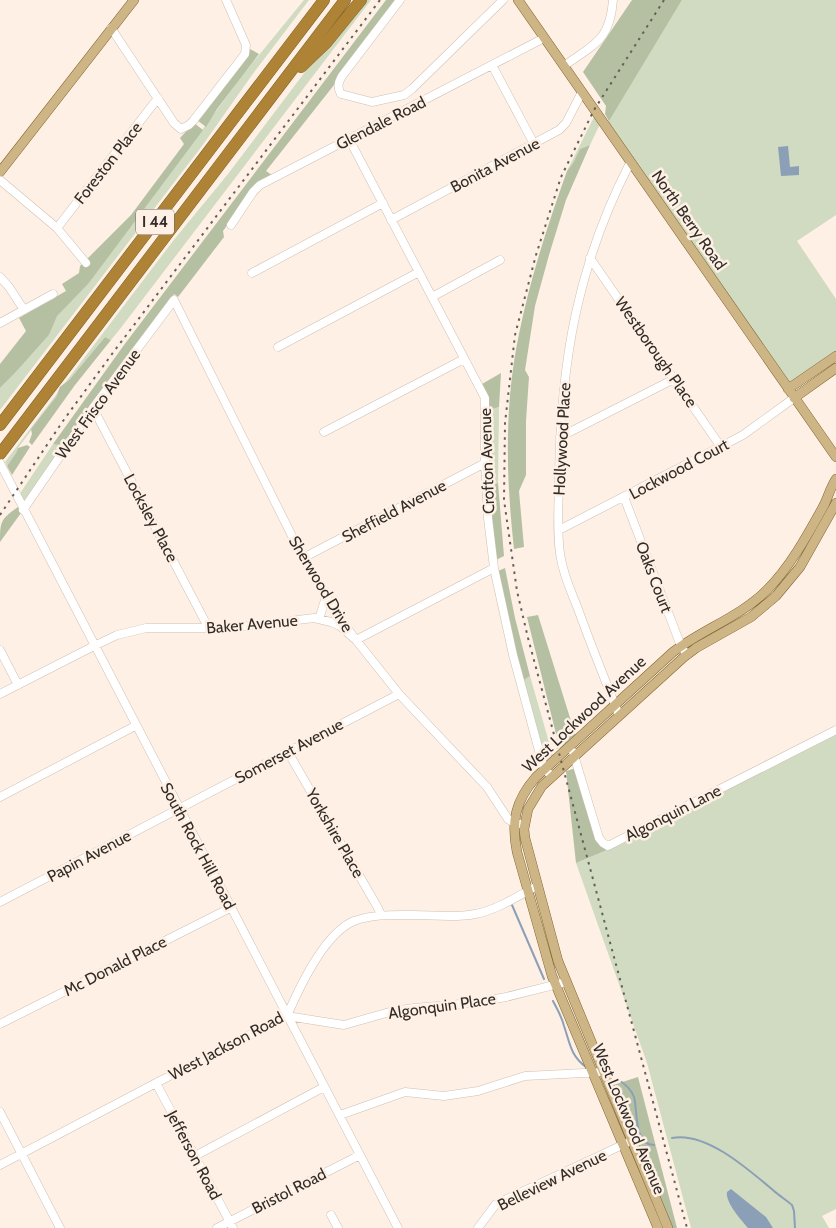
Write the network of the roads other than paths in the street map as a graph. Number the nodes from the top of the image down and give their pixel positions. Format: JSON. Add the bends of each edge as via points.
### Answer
{"nodes":[{"id":1,"x":134,"y":0,"type":"edge"},
{"id":2,"x":226,"y":0,"type":"edge"},
{"id":3,"x":319,"y":0,"type":"edge"},
{"id":4,"x":324,"y":0,"type":"edge"},
{"id":5,"x":345,"y":0,"type":"edge"},
{"id":6,"x":361,"y":0,"type":"edge"},
{"id":7,"x":400,"y":0,"type":"edge"},
{"id":8,"x":503,"y":0,"type":"edge"},
{"id":9,"x":518,"y":0,"type":"edge"},
{"id":10,"x":613,"y":0,"type":"edge"},
{"id":11,"x":310,"y":18,"type":"junction"},
{"id":12,"x":111,"y":28,"type":"junction"},
{"id":13,"x":544,"y":38,"type":"junction"},
{"id":14,"x":492,"y":65,"type":"junction"},
{"id":15,"x":564,"y":66,"type":"junction"},
{"id":16,"x":412,"y":89,"type":"junction"},
{"id":17,"x":275,"y":92,"type":"junction"},
{"id":18,"x":582,"y":92,"type":"junction"},
{"id":19,"x":158,"y":98,"type":"junction"},
{"id":20,"x":420,"y":103,"type":"junction"},
{"id":21,"x":349,"y":139,"type":"junction"},
{"id":22,"x":534,"y":144,"type":"junction"},
{"id":23,"x":630,"y":163,"type":"junction"},
{"id":24,"x":0,"y":172,"type":"edge"},
{"id":25,"x":0,"y":180,"type":"edge"},
{"id":26,"x":383,"y":203,"type":"junction"},
{"id":27,"x":391,"y":220,"type":"junction"},
{"id":28,"x":231,"y":225,"type":"dead end"},
{"id":29,"x":57,"y":228,"type":"junction"},
{"id":30,"x":590,"y":258,"type":"junction"},
{"id":31,"x":500,"y":260,"type":"dead end"},
{"id":32,"x":86,"y":263,"type":"dead end"},
{"id":33,"x":419,"y":272,"type":"junction"},
{"id":34,"x":252,"y":273,"type":"dead end"},
{"id":35,"x":0,"y":277,"type":"edge"},
{"id":36,"x":53,"y":294,"type":"dead end"},
{"id":37,"x":432,"y":297,"type":"junction"},
{"id":38,"x":174,"y":300,"type":"joint"},
{"id":39,"x":24,"y":310,"type":"junction"},
{"id":40,"x":0,"y":323,"type":"edge"},
{"id":41,"x":278,"y":347,"type":"dead end"},
{"id":42,"x":836,"y":356,"type":"edge"},
{"id":43,"x":464,"y":359,"type":"junction"},
{"id":44,"x":836,"y":368,"type":"edge"},
{"id":45,"x":674,"y":379,"type":"junction"},
{"id":46,"x":788,"y":389,"type":"junction"},
{"id":47,"x":794,"y":398,"type":"junction"},
{"id":48,"x":93,"y":408,"type":"junction"},
{"id":49,"x":0,"y":425,"type":"edge"},
{"id":50,"x":324,"y":432,"type":"dead end"},
{"id":51,"x":560,"y":437,"type":"junction"},
{"id":52,"x":721,"y":447,"type":"junction"},
{"id":53,"x":0,"y":454,"type":"edge"},
{"id":54,"x":836,"y":457,"type":"edge"},
{"id":55,"x":0,"y":463,"type":"edge"},
{"id":56,"x":485,"y":463,"type":"junction"},
{"id":57,"x":836,"y":480,"type":"edge"},
{"id":58,"x":624,"y":497,"type":"junction"},
{"id":59,"x":836,"y":504,"type":"edge"},
{"id":60,"x":23,"y":510,"type":"junction"},
{"id":61,"x":811,"y":527,"type":"junction"},
{"id":62,"x":559,"y":530,"type":"junction"},
{"id":63,"x":820,"y":533,"type":"junction"},
{"id":64,"x":303,"y":558,"type":"junction"},
{"id":65,"x":494,"y":568,"type":"junction"},
{"id":66,"x":782,"y":572,"type":"junction"},
{"id":67,"x":791,"y":579,"type":"junction"},
{"id":68,"x":326,"y":597,"type":"junction"},
{"id":69,"x":319,"y":619,"type":"junction"},
{"id":70,"x":209,"y":628,"type":"junction"},
{"id":71,"x":356,"y":640,"type":"junction"},
{"id":72,"x":94,"y":646,"type":"junction"},
{"id":73,"x":681,"y":646,"type":"junction"},
{"id":74,"x":0,"y":650,"type":"edge"},
{"id":75,"x":687,"y":655,"type":"junction"},
{"id":76,"x":18,"y":685,"type":"junction"},
{"id":77,"x":0,"y":694,"type":"edge"},
{"id":78,"x":399,"y":694,"type":"junction"},
{"id":79,"x":615,"y":704,"type":"junction"},
{"id":80,"x":619,"y":715,"type":"junction"},
{"id":81,"x":136,"y":726,"type":"junction"},
{"id":82,"x":836,"y":730,"type":"edge"},
{"id":83,"x":570,"y":745,"type":"junction"},
{"id":84,"x":288,"y":752,"type":"junction"},
{"id":85,"x":574,"y":756,"type":"junction"},
{"id":86,"x":544,"y":769,"type":"junction"},
{"id":87,"x":552,"y":776,"type":"junction"},
{"id":88,"x":0,"y":797,"type":"edge"},
{"id":89,"x":179,"y":809,"type":"junction"},
{"id":90,"x":514,"y":824,"type":"junction"},
{"id":91,"x":524,"y":825,"type":"junction"},
{"id":92,"x":537,"y":886,"type":"junction"},
{"id":93,"x":527,"y":891,"type":"junction"},
{"id":94,"x":0,"y":902,"type":"edge"},
{"id":95,"x":230,"y":908,"type":"junction"},
{"id":96,"x":381,"y":915,"type":"junction"},
{"id":97,"x":566,"y":982,"type":"junction"},
{"id":98,"x":556,"y":986,"type":"junction"},
{"id":99,"x":288,"y":1016,"type":"junction"},
{"id":100,"x":0,"y":1024,"type":"edge"},
{"id":101,"x":604,"y":1072,"type":"junction"},
{"id":102,"x":593,"y":1073,"type":"junction"},
{"id":103,"x":156,"y":1083,"type":"junction"},
{"id":104,"x":324,"y":1087,"type":"junction"},
{"id":105,"x":0,"y":1112,"type":"edge"},
{"id":106,"x":340,"y":1115,"type":"junction"},
{"id":107,"x":633,"y":1140,"type":"junction"},
{"id":108,"x":623,"y":1144,"type":"junction"},
{"id":109,"x":22,"y":1154,"type":"junction"},
{"id":110,"x":360,"y":1155,"type":"junction"},
{"id":111,"x":195,"y":1156,"type":"junction"},
{"id":112,"x":0,"y":1165,"type":"edge"},
{"id":113,"x":332,"y":1215,"type":"dead end"},
{"id":114,"x":231,"y":1225,"type":"edge"},
{"id":115,"x":60,"y":1228,"type":"edge"},
{"id":116,"x":217,"y":1228,"type":"edge"},
{"id":117,"x":338,"y":1228,"type":"edge"},
{"id":118,"x":398,"y":1228,"type":"edge"},
{"id":119,"x":478,"y":1228,"type":"edge"},
{"id":120,"x":658,"y":1228,"type":"edge"},
{"id":121,"x":668,"y":1228,"type":"edge"}],
"edges":[{"from":1,"to":12,"type":"main road"},
{"from":2,"to":19,"type":"street","via":[[246,45],[245,54],[189,125],[181,129],[174,123]]},
{"from":3,"to":11,"type":"highway"},
{"from":4,"to":11,"type":"highway","number":"I 44"},
{"from":5,"to":17,"type":"highway","number":"I 44"},
{"from":6,"to":17,"type":"highway","via":[[326,43]]},
{"from":7,"to":16,"type":"street","via":[[338,84],[338,89],[341,94],[372,102],[404,95]]},
{"from":8,"to":16,"type":"street"},
{"from":9,"to":13,"type":"main road","name":"North Berry Road"},
{"from":10,"to":15,"type":"street","via":[[609,26],[603,37]]},
{"from":11,"to":49,"type":"highway","number":"I 44"},
{"from":12,"to":19,"type":"street"},
{"from":12,"to":24,"type":"main road"},
{"from":13,"to":14,"type":"street","name":"Glendale Road"},
{"from":13,"to":15,"type":"main road","name":"North Berry Road"},
{"from":14,"to":20,"type":"street","name":"Glendale Road"},
{"from":14,"to":22,"type":"street"},
{"from":15,"to":18,"type":"main road","name":"North Berry Road"},
{"from":16,"to":20,"type":"street"},
{"from":17,"to":53,"type":"highway","number":"I 44"},
{"from":18,"to":22,"type":"street","name":"Bonita Avenue","via":[[563,126]]},
{"from":18,"to":23,"type":"main road","name":"North Berry Road"},
{"from":19,"to":29,"type":"street","name":"Foreston Place"},
{"from":20,"to":21,"type":"street","name":"Glendale Road"},
{"from":21,"to":26,"type":"street","name":"Crofton Avenue"},
{"from":21,"to":28,"type":"street","name":"Glendale Road","via":[[260,185]]},
{"from":22,"to":27,"type":"street","name":"Bonita Avenue"},
{"from":23,"to":30,"type":"street","name":"Hollywood Place"},
{"from":23,"to":46,"type":"main road","name":"North Berry Road"},
{"from":25,"to":29,"type":"street"},
{"from":26,"to":27,"type":"street","name":"Crofton Avenue"},
{"from":26,"to":34,"type":"street"},
{"from":27,"to":33,"type":"street","name":"Crofton Avenue"},
{"from":29,"to":32,"type":"street"},
{"from":30,"to":45,"type":"street","name":"Westborough Place"},
{"from":30,"to":51,"type":"street","name":"Hollywood Place","via":[[571,332]]},
{"from":31,"to":37,"type":"street"},
{"from":33,"to":37,"type":"street","name":"Crofton Avenue"},
{"from":33,"to":41,"type":"street"},
{"from":35,"to":39,"type":"street"},
{"from":36,"to":39,"type":"street"},
{"from":37,"to":43,"type":"street","name":"Crofton Avenue"},
{"from":38,"to":48,"type":"street","name":"West Frisco Avenue"},
{"from":38,"to":64,"type":"street","name":"Sherwood Drive"},
{"from":39,"to":40,"type":"street"},
{"from":42,"to":46,"type":"main road"},
{"from":43,"to":50,"type":"street"},
{"from":43,"to":56,"type":"street","name":"Crofton Avenue","via":[[485,398]]},
{"from":44,"to":47,"type":"main road"},
{"from":45,"to":51,"type":"street"},
{"from":45,"to":52,"type":"street","name":"Westborough Place"},
{"from":46,"to":47,"type":"main road","name":"North Berry Road"},
{"from":47,"to":52,"type":"street","name":"Lockwood Court","via":[[750,431]]},
{"from":47,"to":54,"type":"main road","name":"North Berry Road"},
{"from":48,"to":60,"type":"street","name":"West Frisco Avenue"},
{"from":48,"to":70,"type":"street","name":"Locksley Place"},
{"from":51,"to":62,"type":"street","name":"Hollywood Place"},
{"from":52,"to":58,"type":"street","name":"Lockwood Court"},
{"from":55,"to":60,"type":"street","name":"South Rock Hill Road"},
{"from":56,"to":64,"type":"street","name":"Sheffield Avenue"},
{"from":56,"to":65,"type":"street","name":"Crofton Avenue"},
{"from":57,"to":61,"type":"main road","name":"West Lockwood Avenue"},
{"from":58,"to":62,"type":"street","name":"Lockwood Court"},
{"from":58,"to":73,"type":"street","name":"Oaks Court"},
{"from":59,"to":63,"type":"main road","name":"West Lockwood Avenue"},
{"from":60,"to":72,"type":"street","name":"South Rock Hill Road"},
{"from":61,"to":63,"type":"main road"},
{"from":61,"to":66,"type":"main road","name":"West Lockwood Avenue"},
{"from":62,"to":79,"type":"street","name":"Hollywood Place","via":[[563,569]]},
{"from":63,"to":67,"type":"main road","name":"West Lockwood Avenue"},
{"from":64,"to":68,"type":"street","name":"Sherwood Drive"},
{"from":65,"to":71,"type":"street"},
{"from":65,"to":86,"type":"street","name":"Crofton Avenue","via":[[513,655]]},
{"from":66,"to":67,"type":"main road"},
{"from":66,"to":73,"type":"main road","name":"West Lockwood Avenue","via":[[749,605]]},
{"from":67,"to":75,"type":"main road","name":"West Lockwood Avenue","via":[[751,617]]},
{"from":68,"to":69,"type":"street"},
{"from":68,"to":71,"type":"street","name":"Sherwood Drive"},
{"from":69,"to":70,"type":"street","name":"Baker Avenue"},
{"from":69,"to":71,"type":"street","name":"Baker Avenue","via":[[340,626]]},
{"from":70,"to":72,"type":"street","name":"Baker Avenue","via":[[146,628]]},
{"from":71,"to":78,"type":"street","name":"Sherwood Drive"},
{"from":72,"to":76,"type":"street","name":"Baker Avenue"},
{"from":72,"to":81,"type":"street","name":"South Rock Hill Road"},
{"from":73,"to":75,"type":"street","name":"Oaks Court"},
{"from":73,"to":79,"type":"main road","name":"West Lockwood Avenue"},
{"from":74,"to":76,"type":"street"},
{"from":75,"to":80,"type":"main road","name":"West Lockwood Avenue"},
{"from":76,"to":77,"type":"street","name":"Baker Avenue"},
{"from":78,"to":84,"type":"street","name":"Somerset Avenue"},
{"from":78,"to":90,"type":"street","name":"Sherwood Drive","via":[[487,788],[504,815]]},
{"from":79,"to":80,"type":"street","name":"Hollywood Place"},
{"from":79,"to":83,"type":"main road","name":"West Lockwood Avenue"},
{"from":80,"to":85,"type":"main road","name":"West Lockwood Avenue"},
{"from":81,"to":88,"type":"street"},
{"from":81,"to":89,"type":"street","name":"South Rock Hill Road"},
{"from":82,"to":85,"type":"street","name":"Algonquin Lane","via":[[608,846],[599,838]]},
{"from":83,"to":85,"type":"street","name":"Algonquin Lane"},
{"from":83,"to":86,"type":"main road","name":"West Lockwood Avenue"},
{"from":84,"to":89,"type":"street","name":"Somerset Avenue"},
{"from":84,"to":96,"type":"street","name":"Yorkshire Place"},
{"from":85,"to":87,"type":"main road","name":"West Lockwood Avenue"},
{"from":86,"to":87,"type":"street"},
{"from":86,"to":90,"type":"main road","name":"West Lockwood Avenue","via":[[522,796]]},
{"from":87,"to":91,"type":"main road","name":"West Lockwood Avenue","via":[[532,800]]},
{"from":89,"to":94,"type":"street","name":"Papin Avenue"},
{"from":89,"to":95,"type":"street","name":"South Rock Hill Road"},
{"from":90,"to":91,"type":"street"},
{"from":90,"to":93,"type":"main road","name":"West Lockwood Avenue"},
{"from":91,"to":92,"type":"main road","name":"West Lockwood Avenue","via":[[526,848]]},
{"from":92,"to":93,"type":"street","name":"West Jackson Road"},
{"from":92,"to":97,"type":"main road","name":"West Lockwood Avenue"},
{"from":93,"to":96,"type":"street","name":"West Jackson Road","via":[[475,914]]},
{"from":93,"to":98,"type":"main road","name":"West Lockwood Avenue"},
{"from":95,"to":99,"type":"street","name":"South Rock Hill Road"},
{"from":95,"to":100,"type":"street","name":"Mc Donald Place"},
{"from":96,"to":99,"type":"street","name":"West Jackson Road","via":[[353,922],[335,936],[318,956],[298,990]]},
{"from":97,"to":98,"type":"street","name":"Algonquin Place"},
{"from":97,"to":101,"type":"main road","name":"West Lockwood Avenue"},
{"from":98,"to":99,"type":"street","name":"Algonquin Place","via":[[472,1003],[393,1011],[344,1025]]},
{"from":98,"to":102,"type":"main road","name":"West Lockwood Avenue"},
{"from":99,"to":103,"type":"street","name":"West Jackson Road"},
{"from":99,"to":104,"type":"street","name":"South Rock Hill Road"},
{"from":101,"to":102,"type":"street"},
{"from":101,"to":107,"type":"main road","name":"West Lockwood Avenue"},
{"from":102,"to":106,"type":"street","via":[[525,1076],[478,1091],[444,1096],[412,1092],[399,1094]]},
{"from":102,"to":108,"type":"main road","name":"West Lockwood Avenue"},
{"from":103,"to":109,"type":"street","name":"West Jackson Road"},
{"from":103,"to":111,"type":"street","name":"Jefferson Road"},
{"from":104,"to":106,"type":"street","name":"South Rock Hill Road"},
{"from":104,"to":111,"type":"street"},
{"from":105,"to":109,"type":"street"},
{"from":106,"to":110,"type":"street","name":"South Rock Hill Road"},
{"from":107,"to":108,"type":"street","name":"Belleview Avenue"},
{"from":107,"to":121,"type":"main road","name":"West Lockwood Avenue"},
{"from":108,"to":119,"type":"street","name":"Belleview Avenue","via":[[496,1204]]},
{"from":108,"to":120,"type":"main road","name":"West Lockwood Avenue"},
{"from":109,"to":112,"type":"street","name":"West Jackson Road"},
{"from":109,"to":115,"type":"street"},
{"from":110,"to":114,"type":"street","name":"Bristol Road"},
{"from":110,"to":118,"type":"street","name":"South Rock Hill Road"},
{"from":111,"to":114,"type":"street","name":"Jefferson Road"},
{"from":113,"to":117,"type":"street"},
{"from":114,"to":116,"type":"street","name":"Bristol Road"}]}
